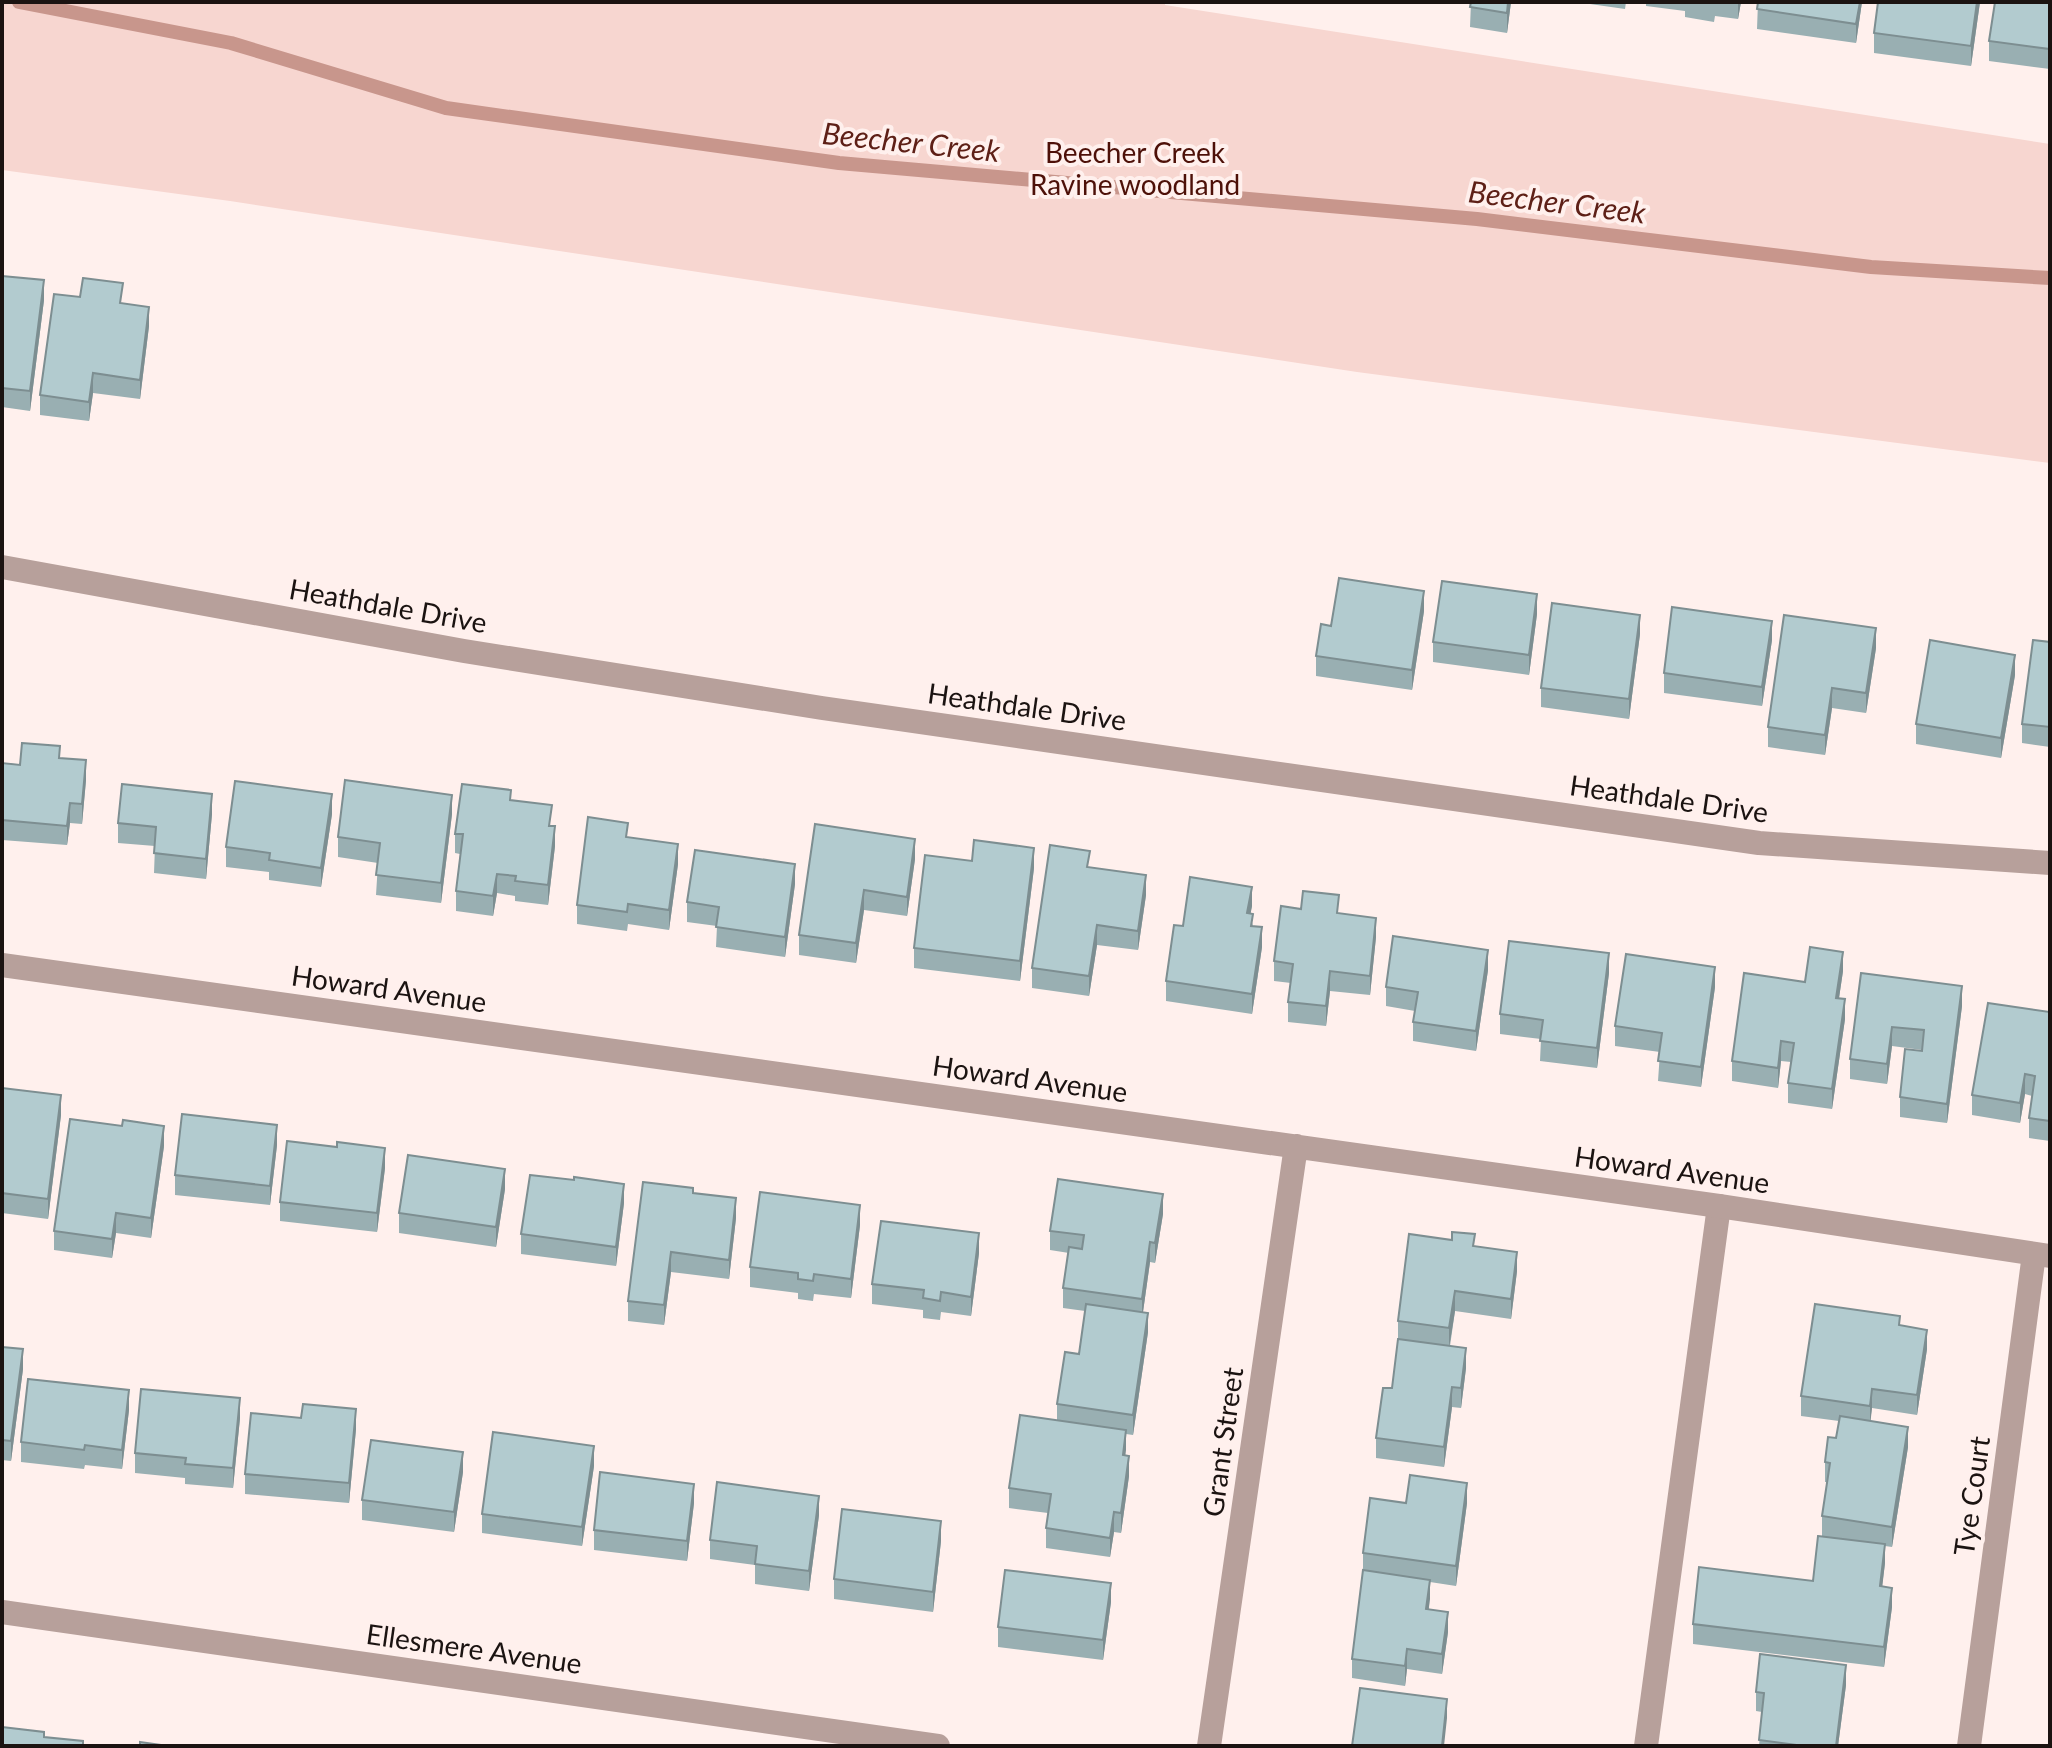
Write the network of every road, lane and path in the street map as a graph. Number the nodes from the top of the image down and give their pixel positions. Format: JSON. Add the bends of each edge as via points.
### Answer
{"nodes":[{"id":1,"x":2,"y":567,"type":"edge"},
{"id":2,"x":2050,"y":863,"type":"edge"},
{"id":3,"x":2,"y":965,"type":"edge"},
{"id":4,"x":1296,"y":1146,"type":"junction"},
{"id":5,"x":1719,"y":1206,"type":"junction"},
{"id":6,"x":2042,"y":1255,"type":"edge"},
{"id":7,"x":2,"y":1612,"type":"edge"},
{"id":8,"x":938,"y":1746,"type":"edge"},
{"id":9,"x":1209,"y":1746,"type":"edge"},
{"id":10,"x":1646,"y":1746,"type":"edge"},
{"id":11,"x":1969,"y":1746,"type":"edge"}],
"edges":[{"from":1,"to":2,"type":"street","name":"Heathdale Drive","via":[[464,651],[791,703],[1759,843]]},
{"from":3,"to":4,"type":"street","name":"Howard Avenue"},
{"from":4,"to":5,"type":"street","name":"Howard Avenue"},
{"from":4,"to":9,"type":"street","name":"Grant Street"},
{"from":5,"to":6,"type":"street","name":"Howard Avenue"},
{"from":5,"to":10,"type":"street"},
{"from":6,"to":11,"type":"street","name":"Tye Court"},
{"from":7,"to":8,"type":"street","name":"Ellesmere Avenue"}]}
